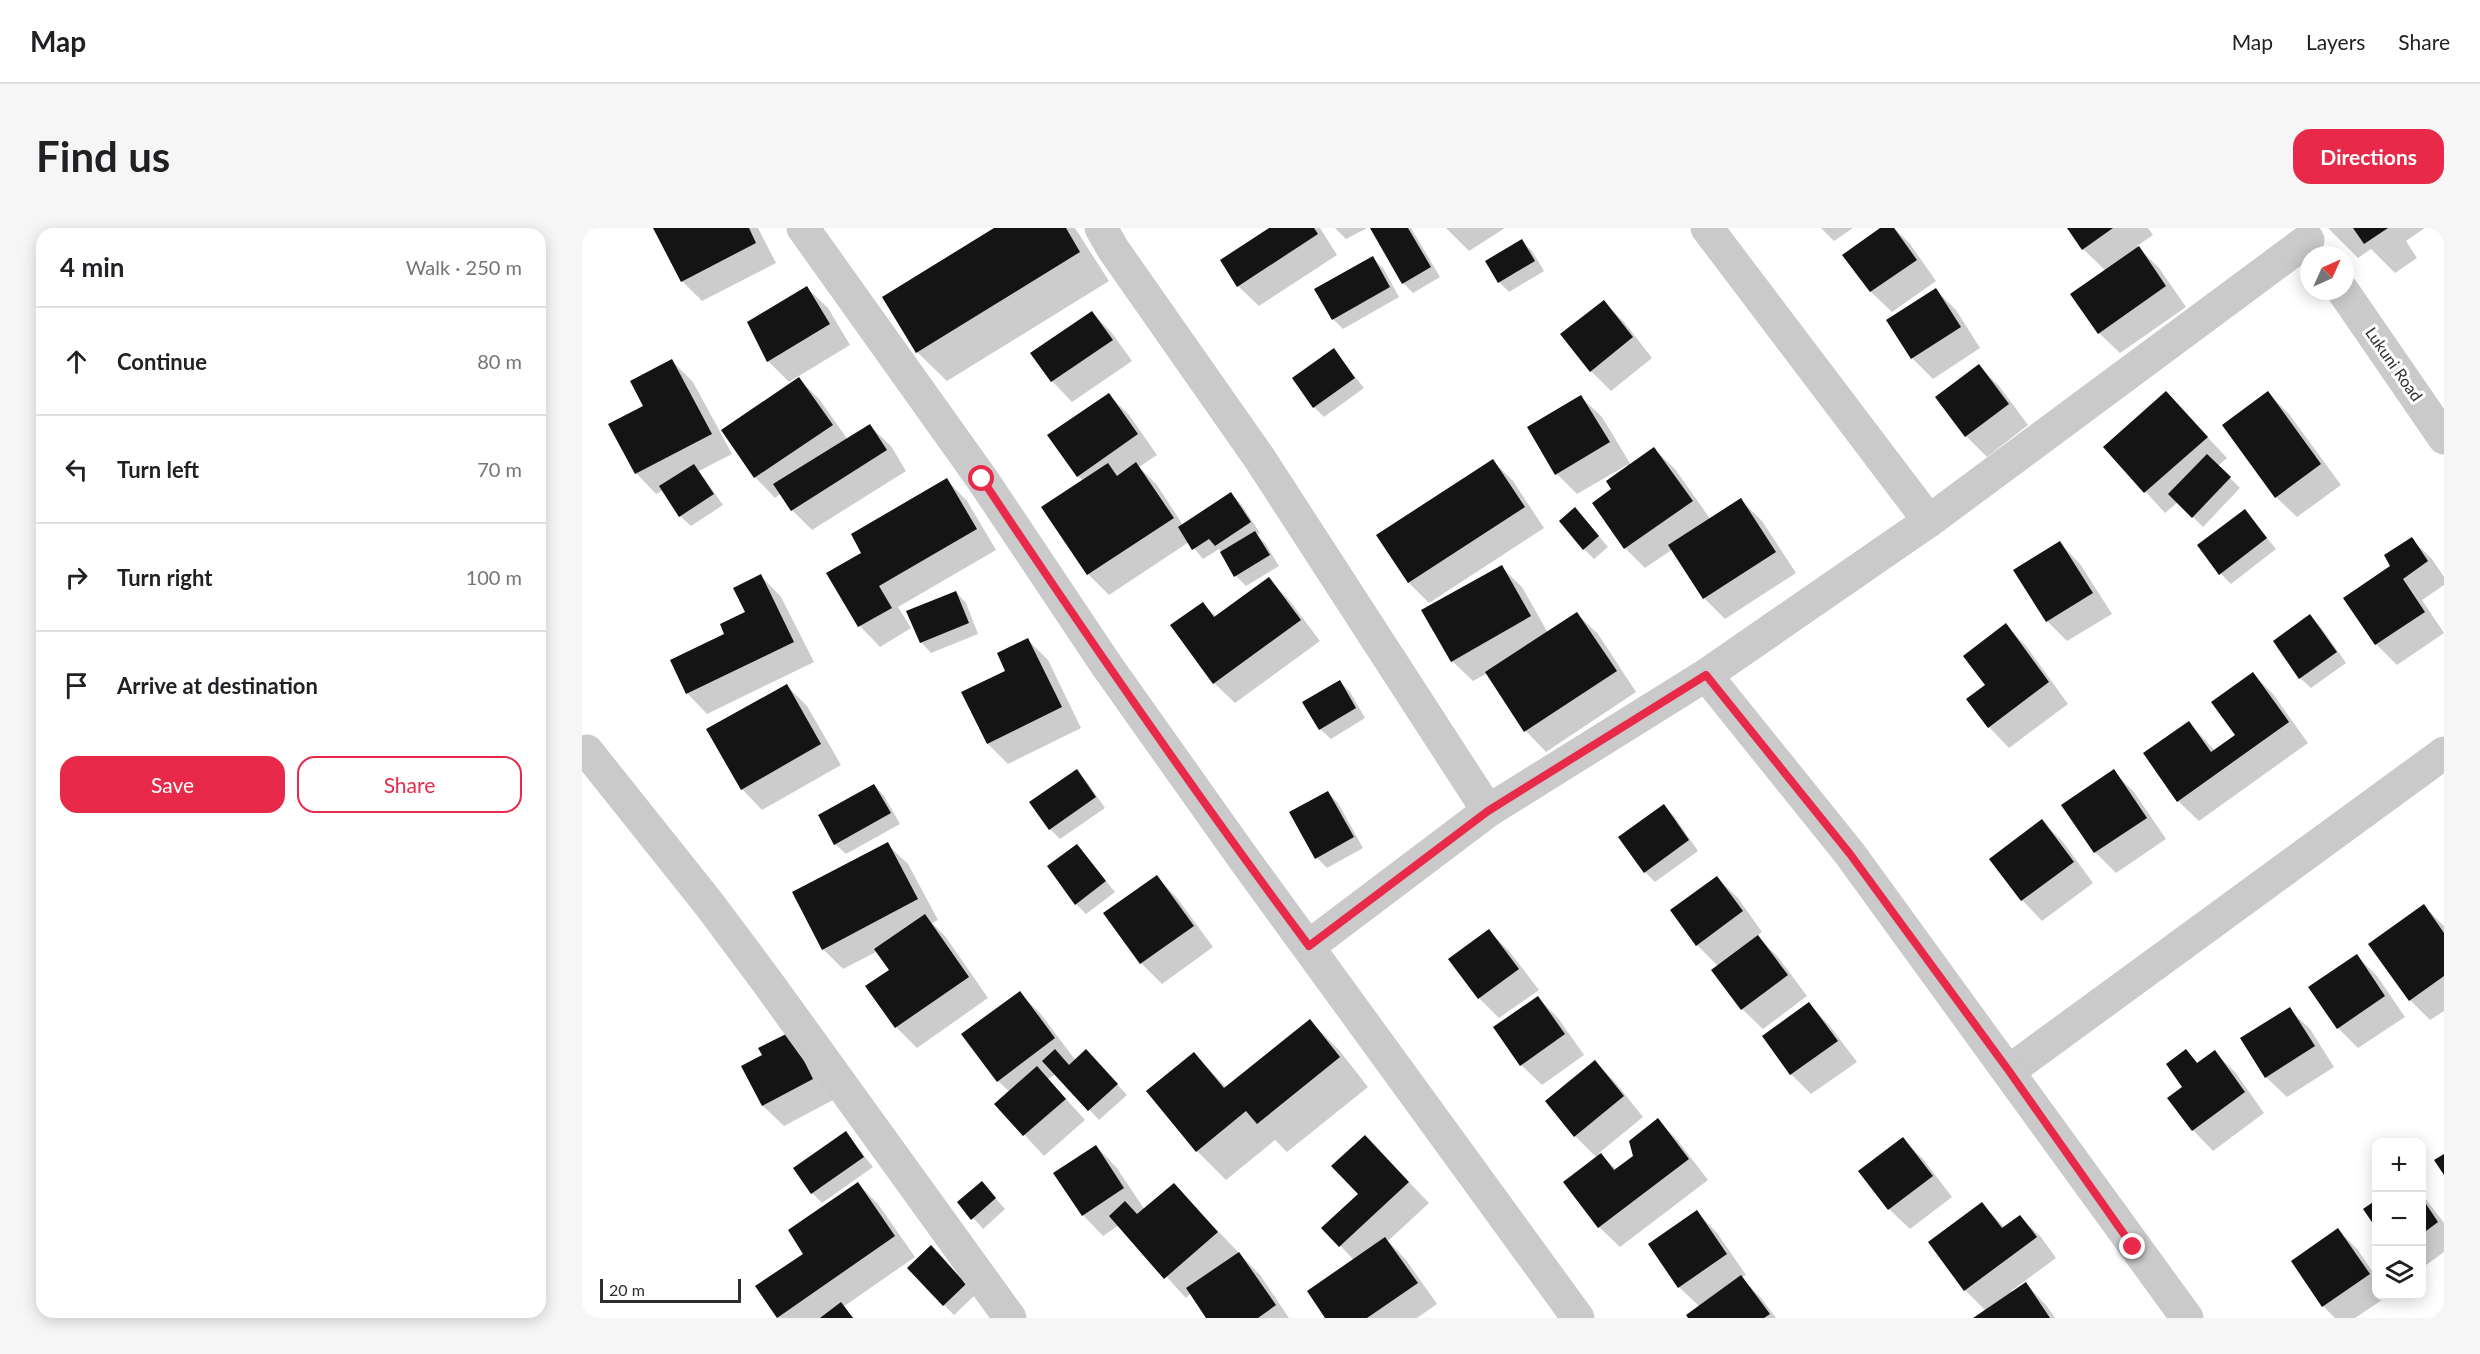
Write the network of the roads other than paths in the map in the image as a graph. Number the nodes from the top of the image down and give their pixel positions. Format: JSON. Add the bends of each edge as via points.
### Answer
{"nodes":[{"id":1,"x":803,"y":228,"type":"edge"},
{"id":2,"x":1101,"y":228,"type":"edge"},
{"id":3,"x":1707,"y":228,"type":"edge"},
{"id":4,"x":2309,"y":241,"type":"edge"},
{"id":5,"x":2349,"y":300,"type":"edge"},
{"id":6,"x":2444,"y":438,"type":"edge"},
{"id":7,"x":1929,"y":521,"type":"junction"},
{"id":8,"x":1706,"y":675,"type":"junction"},
{"id":9,"x":587,"y":752,"type":"dead end"},
{"id":10,"x":2444,"y":753,"type":"edge"},
{"id":11,"x":1488,"y":811,"type":"junction"},
{"id":12,"x":1309,"y":946,"type":"junction"},
{"id":13,"x":2009,"y":1071,"type":"junction"},
{"id":14,"x":1010,"y":1318,"type":"edge"},
{"id":15,"x":1578,"y":1318,"type":"edge"},
{"id":16,"x":2187,"y":1318,"type":"edge"}],
"edges":[{"from":1,"to":12,"type":"street","via":[[982,479],[1113,675]]},
{"from":2,"to":11,"type":"street","via":[[1260,459]]},
{"from":3,"to":7,"type":"street"},
{"from":4,"to":7,"type":"street"},
{"from":5,"to":6,"type":"street","name":"Lukuni Road"},
{"from":7,"to":8,"type":"street"},
{"from":8,"to":11,"type":"street"},
{"from":8,"to":13,"type":"street","via":[[1850,854]]},
{"from":9,"to":14,"type":"street","via":[[709,904]]},
{"from":10,"to":13,"type":"street"},
{"from":11,"to":12,"type":"street"},
{"from":12,"to":15,"type":"street"},
{"from":13,"to":16,"type":"street"}]}
